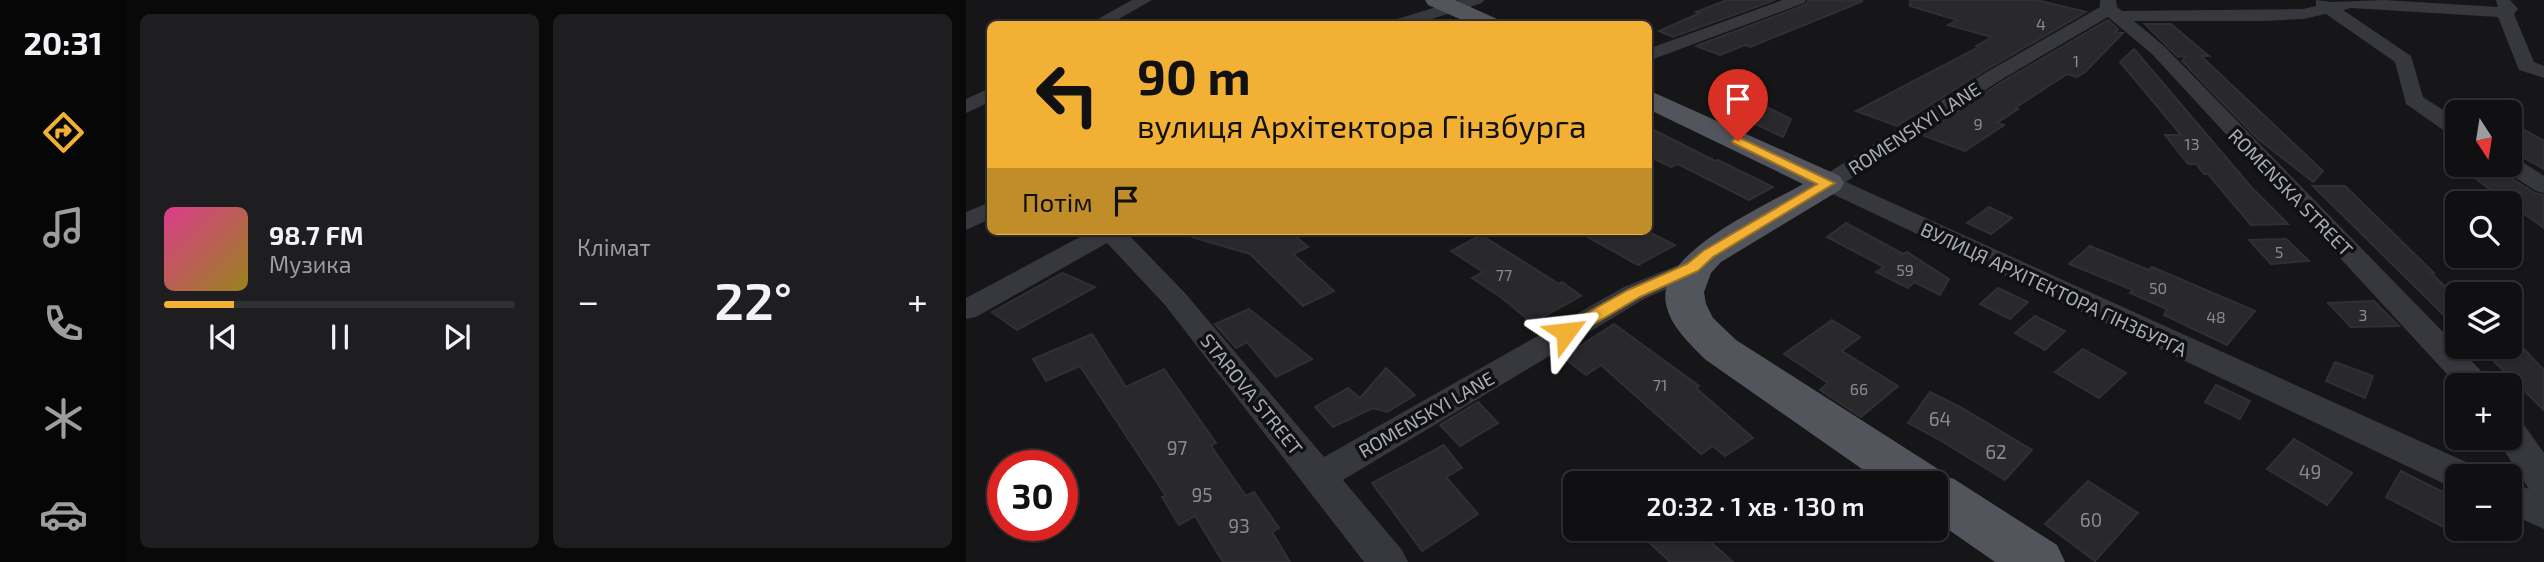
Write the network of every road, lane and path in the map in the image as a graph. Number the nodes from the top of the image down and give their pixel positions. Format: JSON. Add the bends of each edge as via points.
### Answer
{"nodes":[{"id":1,"x":1144,"y":0,"type":"edge"},
{"id":2,"x":1476,"y":0,"type":"edge"},
{"id":3,"x":1798,"y":0,"type":"edge"},
{"id":4,"x":2324,"y":3,"type":"edge"},
{"id":5,"x":1444,"y":4,"type":"edge"},
{"id":6,"x":2106,"y":6,"type":"edge"},
{"id":7,"x":2503,"y":6,"type":"edge"},
{"id":8,"x":1104,"y":21,"type":"edge"},
{"id":9,"x":1407,"y":21,"type":"edge"},
{"id":10,"x":1480,"y":21,"type":"edge"},
{"id":11,"x":1652,"y":55,"type":"edge"},
{"id":12,"x":2544,"y":72,"type":"edge"},
{"id":13,"x":987,"y":96,"type":"edge"},
{"id":14,"x":1652,"y":100,"type":"edge"},
{"id":15,"x":966,"y":107,"type":"edge"},
{"id":16,"x":2445,"y":121,"type":"edge"},
{"id":17,"x":2522,"y":171,"type":"edge"},
{"id":18,"x":1828,"y":183,"type":"junction"},
{"id":19,"x":2544,"y":186,"type":"edge"},
{"id":20,"x":987,"y":211,"type":"edge"},
{"id":21,"x":966,"y":222,"type":"edge"},
{"id":22,"x":1103,"y":235,"type":"edge"},
{"id":23,"x":1114,"y":235,"type":"edge"},
{"id":24,"x":1693,"y":267,"type":"junction"},
{"id":25,"x":966,"y":310,"type":"edge"},
{"id":26,"x":2465,"y":373,"type":"edge"},
{"id":27,"x":2522,"y":449,"type":"edge"},
{"id":28,"x":2445,"y":468,"type":"edge"},
{"id":29,"x":1902,"y":471,"type":"edge"},
{"id":30,"x":1318,"y":477,"type":"junction"},
{"id":31,"x":2544,"y":482,"type":"edge"},
{"id":32,"x":1948,"y":502,"type":"edge"},
{"id":33,"x":2522,"y":503,"type":"edge"},
{"id":34,"x":2544,"y":513,"type":"edge"},
{"id":35,"x":1388,"y":562,"type":"edge"},
{"id":36,"x":2038,"y":562,"type":"edge"}],
"edges":[{"from":1,"to":8,"type":"street"},
{"from":2,"to":5,"type":"street"},
{"from":3,"to":11,"type":"street"},
{"from":4,"to":6,"type":"street","via":[[2303,14],[2264,16]]},
{"from":4,"to":7,"type":"street"},
{"from":4,"to":16,"type":"street","via":[[2404,60],[2413,100]]},
{"from":5,"to":9,"type":"street"},
{"from":5,"to":10,"type":"main road"},
{"from":6,"to":18,"type":"street","name":"ROMENSKYI LANE"},
{"from":6,"to":26,"type":"street","name":"ROMENSKA STREET","via":[[2158,50]]},
{"from":7,"to":12,"type":"street","via":[[2526,66]]},
{"from":13,"to":15,"type":"street"},
{"from":14,"to":18,"type":"main road","name":"ВУЛИЦЯ АРХІТЕКТОРА ГІНЗБУРГА"},
{"from":17,"to":19,"type":"street"},
{"from":18,"to":24,"type":"main road","name":"ROMENSKYI LANE"},
{"from":18,"to":28,"type":"street","name":"ВУЛИЦЯ АРХІТЕКТОРА ГІНЗБУРГА"},
{"from":20,"to":21,"type":"street"},
{"from":22,"to":25,"type":"street"},
{"from":23,"to":30,"type":"street","name":"STAROVA STREET","via":[[1175,299]]},
{"from":24,"to":29,"type":"main road","via":[[1684,285],[1685,305],[1706,337]]},
{"from":24,"to":30,"type":"street","name":"ROMENSKYI LANE","via":[[1634,293]]},
{"from":27,"to":31,"type":"street"},
{"from":30,"to":35,"type":"street","name":"STAROVA STREET"},
{"from":32,"to":36,"type":"main road"},
{"from":33,"to":34,"type":"street"}]}
